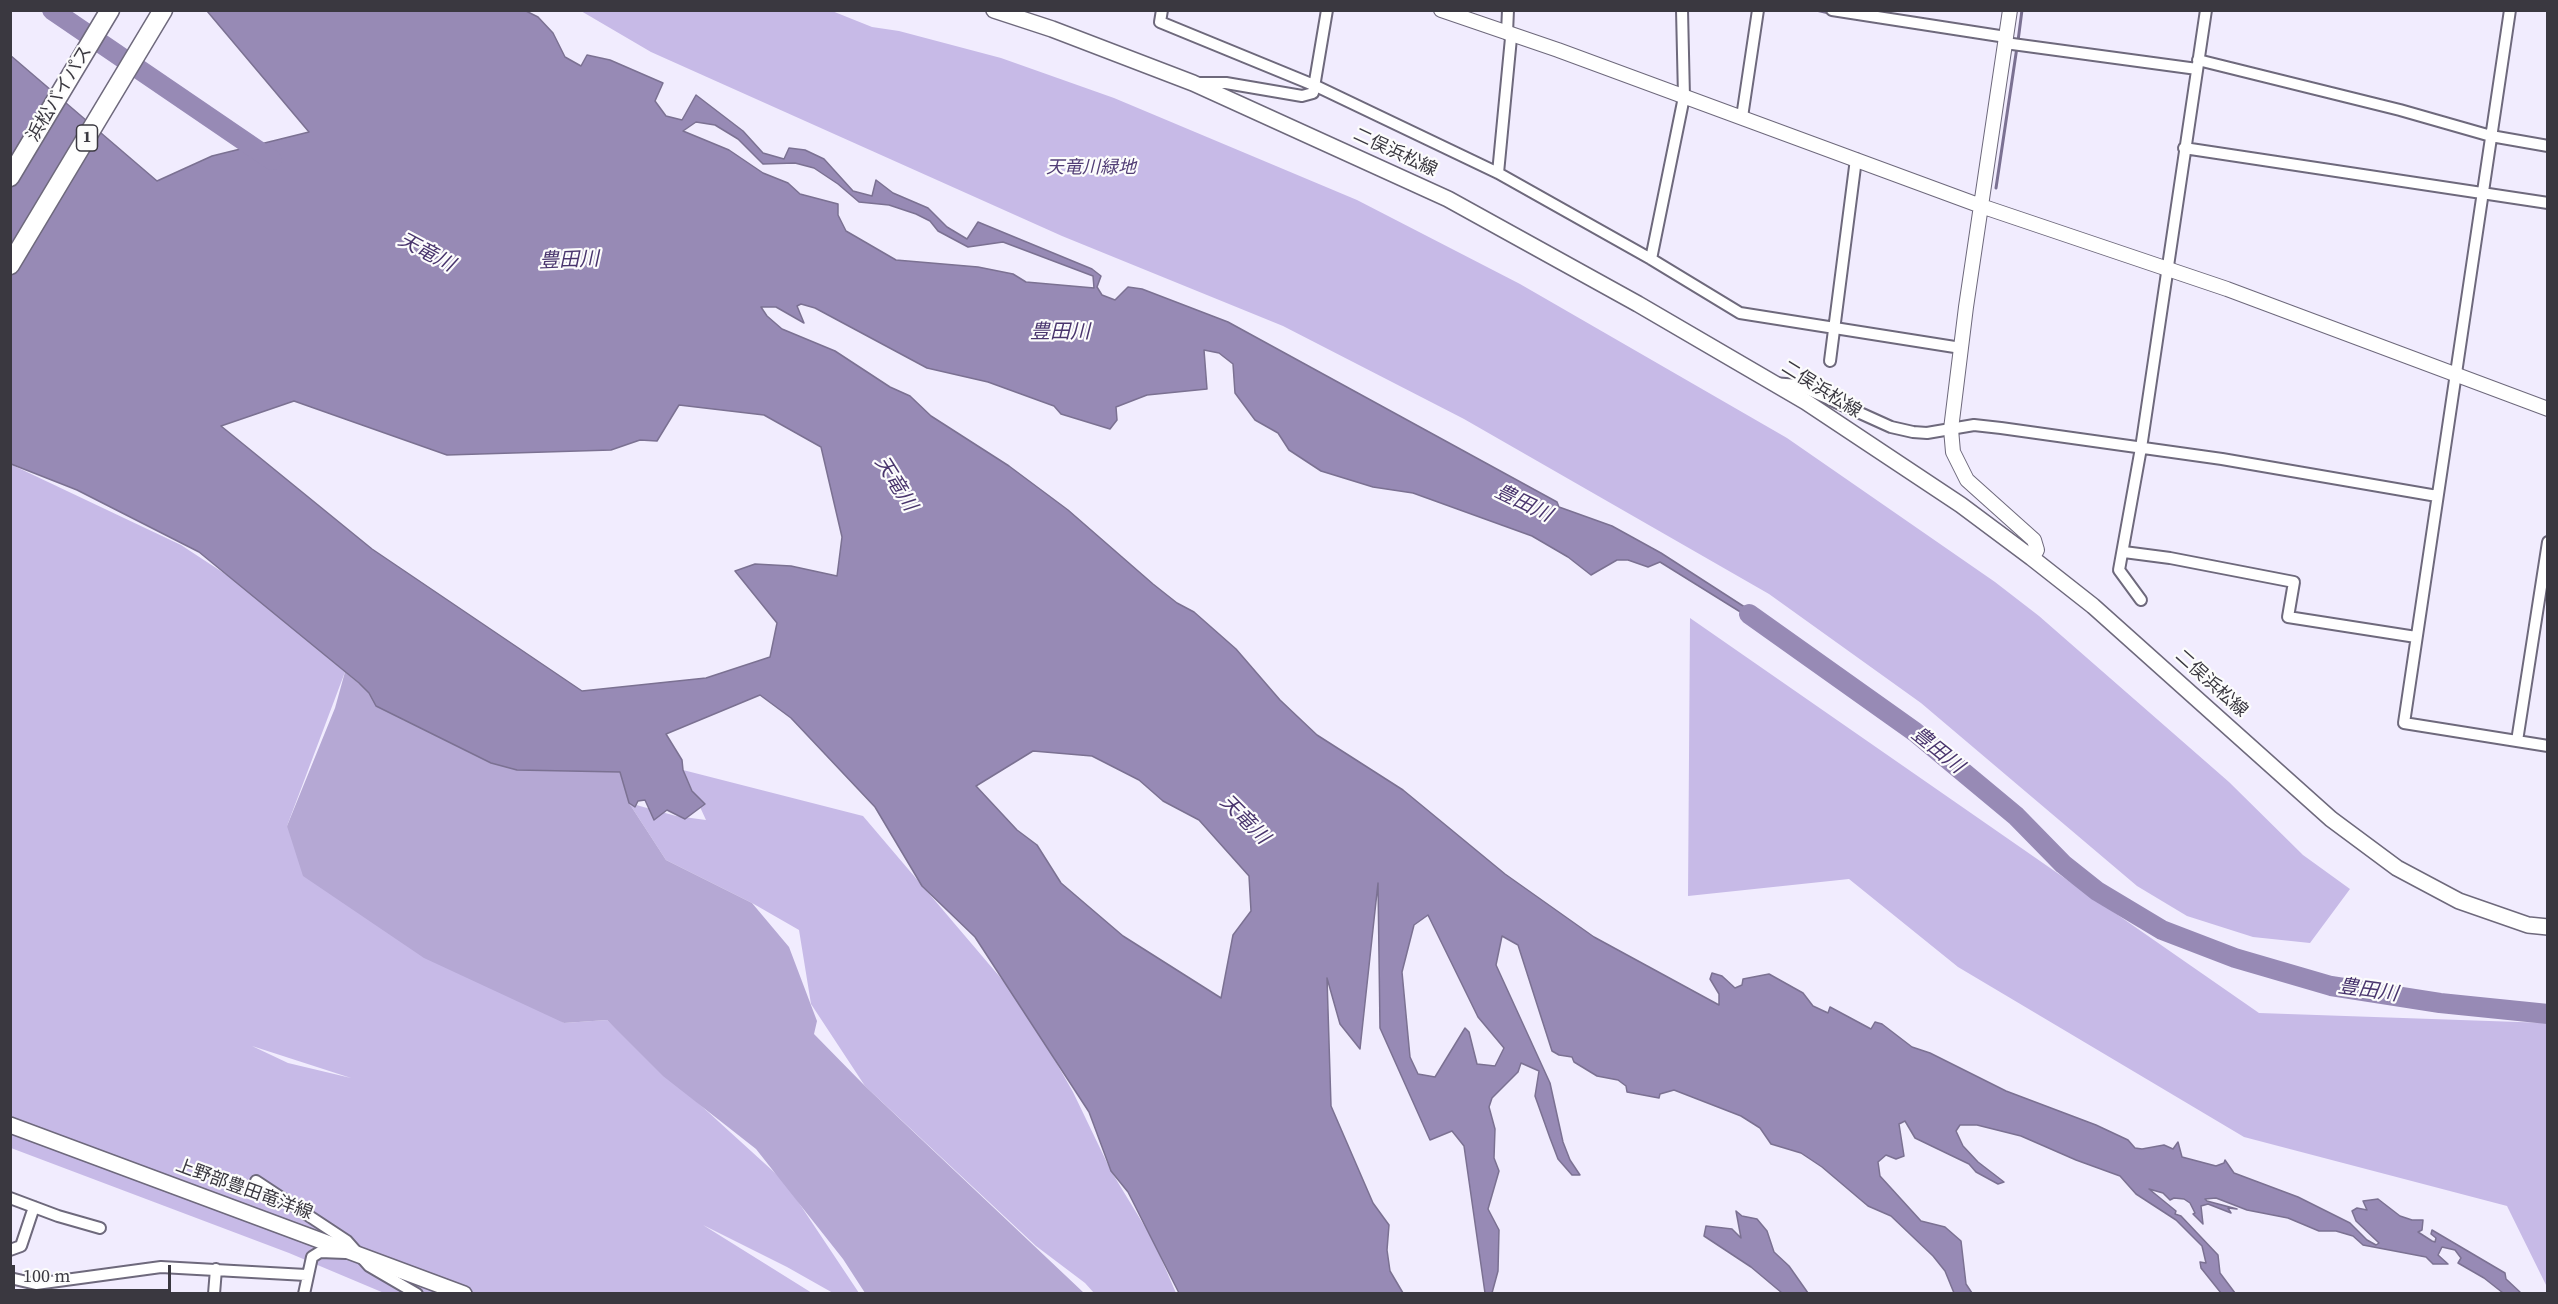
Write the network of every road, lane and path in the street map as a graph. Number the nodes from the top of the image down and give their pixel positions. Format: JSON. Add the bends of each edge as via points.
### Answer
{"nodes":[{"id":1,"x":110,"y":10,"type":"edge"},
{"id":2,"x":163,"y":10,"type":"edge"},
{"id":3,"x":994,"y":10,"type":"edge"},
{"id":4,"x":1162,"y":10,"type":"edge"},
{"id":5,"x":1327,"y":10,"type":"edge"},
{"id":6,"x":1441,"y":10,"type":"edge"},
{"id":7,"x":1508,"y":10,"type":"edge"},
{"id":8,"x":1682,"y":10,"type":"edge"},
{"id":9,"x":1758,"y":10,"type":"edge"},
{"id":10,"x":1832,"y":10,"type":"edge"},
{"id":11,"x":2010,"y":10,"type":"edge"},
{"id":12,"x":2206,"y":10,"type":"edge"},
{"id":13,"x":2510,"y":10,"type":"edge"},
{"id":14,"x":1507,"y":33,"type":"junction"},
{"id":15,"x":2011,"y":43,"type":"junction"},
{"id":16,"x":2198,"y":65,"type":"junction"},
{"id":17,"x":1194,"y":83,"type":"junction"},
{"id":18,"x":1316,"y":86,"type":"junction"},
{"id":19,"x":1684,"y":97,"type":"junction"},
{"id":20,"x":1742,"y":117,"type":"junction"},
{"id":21,"x":2491,"y":136,"type":"junction"},
{"id":22,"x":2547,"y":146,"type":"edge"},
{"id":23,"x":2184,"y":148,"type":"junction"},
{"id":24,"x":1856,"y":159,"type":"junction"},
{"id":25,"x":1498,"y":173,"type":"junction"},
{"id":26,"x":10,"y":177,"type":"edge"},
{"id":27,"x":2482,"y":194,"type":"junction"},
{"id":28,"x":2547,"y":203,"type":"edge"},
{"id":29,"x":1981,"y":206,"type":"junction"},
{"id":30,"x":1651,"y":259,"type":"junction"},
{"id":31,"x":10,"y":265,"type":"edge"},
{"id":32,"x":2167,"y":268,"type":"junction"},
{"id":33,"x":1834,"y":328,"type":"junction"},
{"id":34,"x":1961,"y":348,"type":"junction"},
{"id":35,"x":1830,"y":362,"type":"dead end"},
{"id":36,"x":2456,"y":374,"type":"junction"},
{"id":37,"x":1773,"y":383,"type":"junction"},
{"id":38,"x":2547,"y":409,"type":"edge"},
{"id":39,"x":1951,"y":429,"type":"junction"},
{"id":40,"x":2141,"y":448,"type":"junction"},
{"id":41,"x":2437,"y":496,"type":"junction"},
{"id":42,"x":2547,"y":542,"type":"edge"},
{"id":43,"x":2124,"y":552,"type":"junction"},
{"id":44,"x":2032,"y":558,"type":"junction"},
{"id":45,"x":2140,"y":600,"type":"dead end"},
{"id":46,"x":2416,"y":637,"type":"junction"},
{"id":47,"x":2517,"y":741,"type":"junction"},
{"id":48,"x":2547,"y":746,"type":"edge"},
{"id":49,"x":2547,"y":927,"type":"edge"},
{"id":50,"x":10,"y":1125,"type":"edge"},
{"id":51,"x":256,"y":1181,"type":"dead end"},
{"id":52,"x":10,"y":1198,"type":"edge"},
{"id":53,"x":34,"y":1208,"type":"junction"},
{"id":54,"x":100,"y":1228,"type":"dead end"},
{"id":55,"x":10,"y":1250,"type":"edge"},
{"id":56,"x":355,"y":1253,"type":"junction"},
{"id":57,"x":216,"y":1269,"type":"junction"},
{"id":58,"x":306,"y":1275,"type":"junction"},
{"id":59,"x":10,"y":1278,"type":"edge"},
{"id":60,"x":48,"y":1288,"type":"edge"},
{"id":61,"x":214,"y":1293,"type":"edge"},
{"id":62,"x":304,"y":1293,"type":"edge"},
{"id":63,"x":417,"y":1293,"type":"edge"},
{"id":64,"x":464,"y":1293,"type":"edge"}],
"edges":[{"from":1,"to":26,"type":"highway","name":"浜松バイパス"},
{"from":2,"to":31,"type":"highway","number":"1"},
{"from":3,"to":17,"type":"main road","name":"二俣浜松線"},
{"from":4,"to":18,"type":"street","via":[[1160,22]]},
{"from":5,"to":18,"type":"street"},
{"from":6,"to":14,"type":"street"},
{"from":7,"to":14,"type":"street"},
{"from":8,"to":19,"type":"street"},
{"from":9,"to":20,"type":"street"},
{"from":10,"to":15,"type":"street"},
{"from":11,"to":15,"type":"street"},
{"from":12,"to":16,"type":"street"},
{"from":13,"to":21,"type":"street"},
{"from":14,"to":19,"type":"street"},
{"from":14,"to":25,"type":"street","via":[[1511,38]]},
{"from":15,"to":16,"type":"street"},
{"from":15,"to":29,"type":"street"},
{"from":16,"to":21,"type":"street","via":[[2400,110]]},
{"from":16,"to":23,"type":"street"},
{"from":17,"to":18,"type":"street","via":[[1226,83],[1302,96],[1313,93]]},
{"from":17,"to":37,"type":"main road","name":"二俣浜松線","via":[[1448,200],[1552,255]]},
{"from":18,"to":25,"type":"street"},
{"from":19,"to":20,"type":"street"},
{"from":19,"to":30,"type":"street"},
{"from":20,"to":24,"type":"street"},
{"from":21,"to":22,"type":"street"},
{"from":21,"to":27,"type":"street"},
{"from":23,"to":27,"type":"street"},
{"from":23,"to":32,"type":"street"},
{"from":24,"to":29,"type":"street"},
{"from":24,"to":33,"type":"street"},
{"from":25,"to":30,"type":"street"},
{"from":27,"to":28,"type":"street"},
{"from":27,"to":36,"type":"street"},
{"from":29,"to":32,"type":"street"},
{"from":29,"to":34,"type":"street"},
{"from":30,"to":33,"type":"street","via":[[1740,313]]},
{"from":32,"to":36,"type":"street"},
{"from":32,"to":40,"type":"street"},
{"from":33,"to":34,"type":"street"},
{"from":33,"to":35,"type":"street"},
{"from":34,"to":39,"type":"street"},
{"from":36,"to":38,"type":"street"},
{"from":36,"to":41,"type":"street"},
{"from":37,"to":39,"type":"street","via":[[1804,387],[1891,427],[1920,432]]},
{"from":37,"to":44,"type":"main road","name":"二俣浜松線","via":[[1922,478]]},
{"from":39,"to":40,"type":"street","via":[[1983,426]]},
{"from":39,"to":44,"type":"street","via":[[1953,452],[1967,480],[2034,540],[2037,550]]},
{"from":40,"to":41,"type":"street"},
{"from":40,"to":43,"type":"street"},
{"from":41,"to":46,"type":"street"},
{"from":42,"to":47,"type":"street"},
{"from":43,"to":45,"type":"street","via":[[2119,570]]},
{"from":43,"to":46,"type":"street","via":[[2294,582],[2288,617]]},
{"from":44,"to":49,"type":"main road","name":"二俣浜松線","via":[[2101,614],[2331,819],[2397,868],[2459,901]]},
{"from":46,"to":47,"type":"street","via":[[2404,723]]},
{"from":47,"to":48,"type":"street"},
{"from":50,"to":56,"type":"main road","name":"上野部豊田竜洋線"},
{"from":51,"to":56,"type":"street","via":[[347,1241]]},
{"from":52,"to":53,"type":"street"},
{"from":53,"to":54,"type":"street"},
{"from":53,"to":55,"type":"street","via":[[21,1246]]},
{"from":56,"to":58,"type":"street","via":[[320,1252],[312,1257]]},
{"from":56,"to":63,"type":"street","via":[[369,1266]]},
{"from":56,"to":64,"type":"main road","name":"上野部豊田竜洋線"},
{"from":57,"to":58,"type":"street"},
{"from":57,"to":60,"type":"street","via":[[161,1267]]},
{"from":57,"to":61,"type":"street"},
{"from":58,"to":62,"type":"street"},
{"from":59,"to":60,"type":"street"}]}
